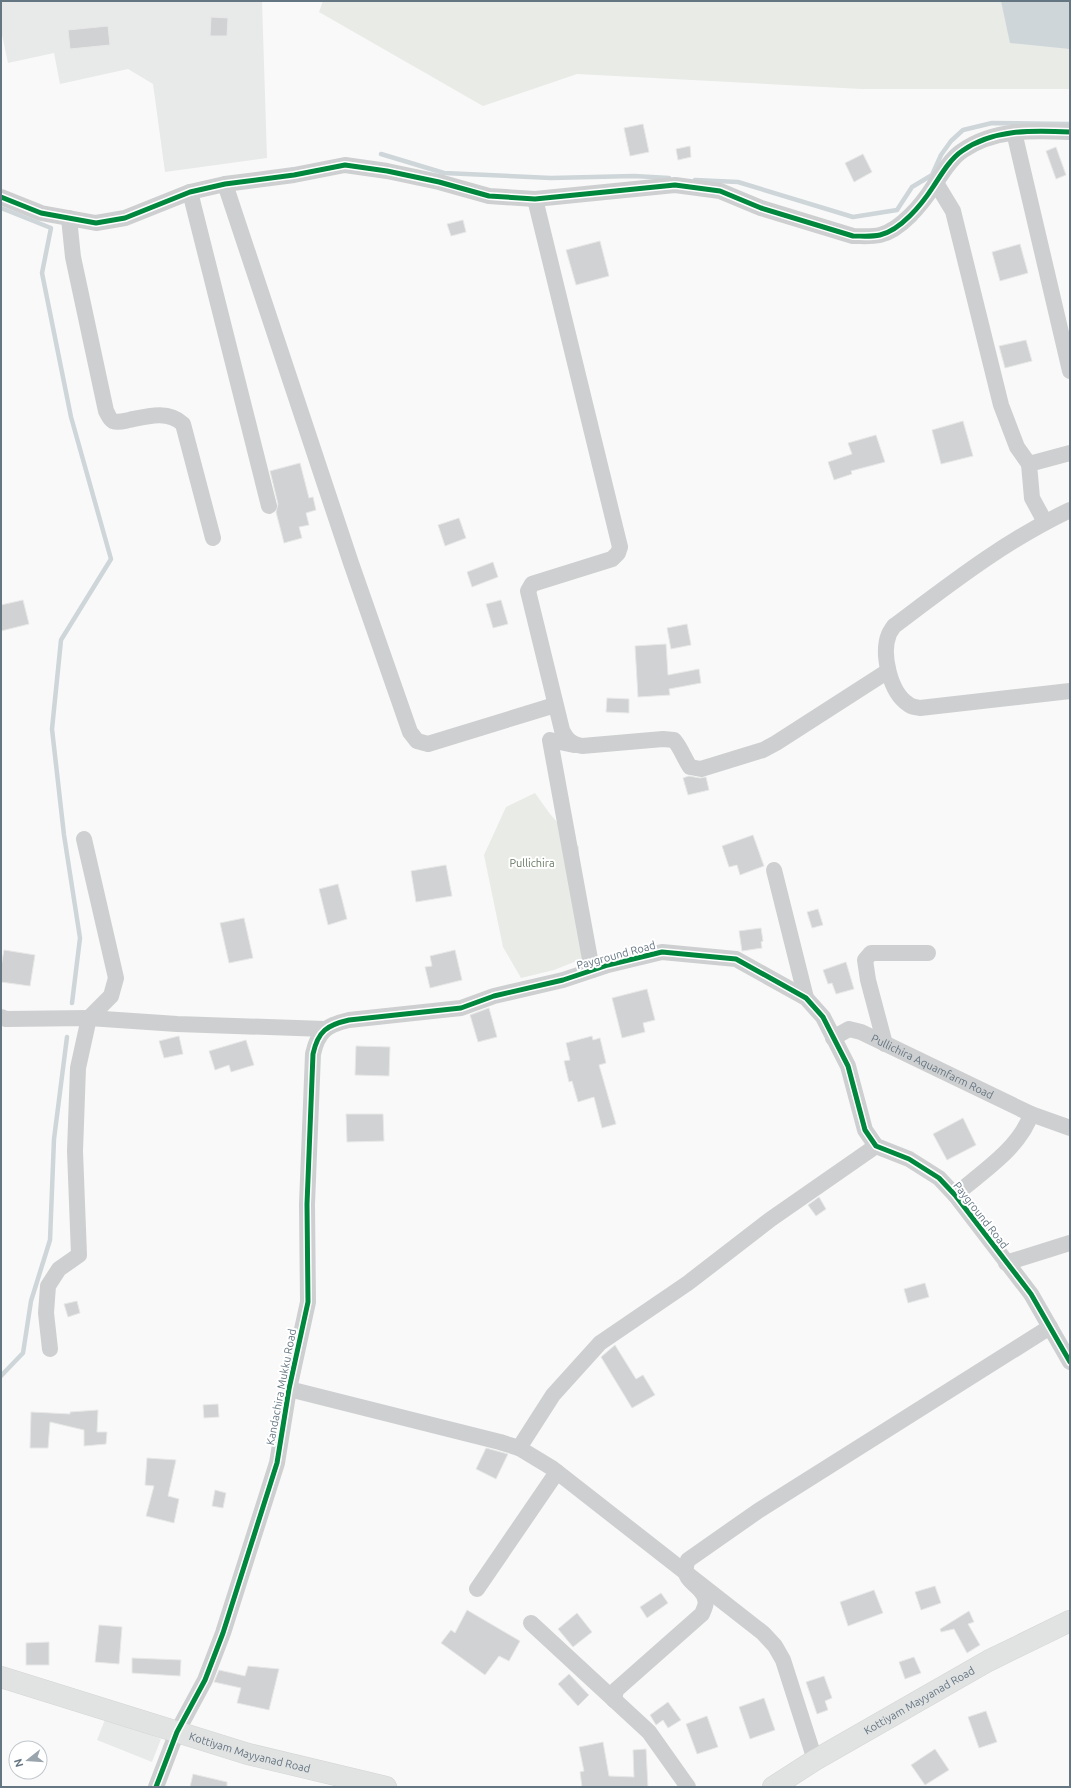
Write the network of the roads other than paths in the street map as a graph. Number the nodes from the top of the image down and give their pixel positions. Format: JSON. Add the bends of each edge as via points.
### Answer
{"nodes":[{"id":1,"x":1014,"y":132,"type":"junction"},
{"id":2,"x":1070,"y":132,"type":"edge"},
{"id":3,"x":936,"y":183,"type":"junction"},
{"id":4,"x":225,"y":184,"type":"junction"},
{"id":5,"x":190,"y":192,"type":"junction"},
{"id":6,"x":1,"y":197,"type":"edge"},
{"id":7,"x":535,"y":199,"type":"junction"},
{"id":8,"x":69,"y":218,"type":"junction"},
{"id":9,"x":1070,"y":371,"type":"edge"},
{"id":10,"x":1070,"y":453,"type":"edge"},
{"id":11,"x":1030,"y":464,"type":"junction"},
{"id":12,"x":269,"y":506,"type":"dead end"},
{"id":13,"x":1070,"y":510,"type":"edge"},
{"id":14,"x":1045,"y":522,"type":"junction"},
{"id":15,"x":214,"y":538,"type":"dead end"},
{"id":16,"x":888,"y":671,"type":"junction"},
{"id":17,"x":1070,"y":691,"type":"edge"},
{"id":18,"x":555,"y":705,"type":"junction"},
{"id":19,"x":574,"y":745,"type":"junction"},
{"id":20,"x":84,"y":840,"type":"dead end"},
{"id":21,"x":774,"y":870,"type":"dead end"},
{"id":22,"x":928,"y":953,"type":"dead end"},
{"id":23,"x":592,"y":970,"type":"junction"},
{"id":24,"x":806,"y":998,"type":"junction"},
{"id":25,"x":1,"y":1017,"type":"edge"},
{"id":26,"x":89,"y":1018,"type":"junction"},
{"id":27,"x":325,"y":1029,"type":"junction"},
{"id":28,"x":834,"y":1038,"type":"junction"},
{"id":29,"x":885,"y":1044,"type":"junction"},
{"id":30,"x":1031,"y":1114,"type":"junction"},
{"id":31,"x":1070,"y":1128,"type":"edge"},
{"id":32,"x":876,"y":1146,"type":"junction"},
{"id":33,"x":955,"y":1195,"type":"junction"},
{"id":34,"x":1070,"y":1243,"type":"edge"},
{"id":35,"x":1006,"y":1263,"type":"junction"},
{"id":36,"x":1050,"y":1327,"type":"junction"},
{"id":37,"x":50,"y":1348,"type":"dead end"},
{"id":38,"x":1070,"y":1362,"type":"edge"},
{"id":39,"x":290,"y":1389,"type":"junction"},
{"id":40,"x":519,"y":1448,"type":"junction"},
{"id":41,"x":557,"y":1472,"type":"junction"},
{"id":42,"x":685,"y":1572,"type":"junction"},
{"id":43,"x":477,"y":1589,"type":"dead end"},
{"id":44,"x":1070,"y":1621,"type":"edge"},
{"id":45,"x":532,"y":1623,"type":"dead end"},
{"id":46,"x":1,"y":1677,"type":"edge"},
{"id":47,"x":614,"y":1700,"type":"junction"},
{"id":48,"x":177,"y":1732,"type":"junction"},
{"id":49,"x":815,"y":1760,"type":"junction"},
{"id":50,"x":156,"y":1787,"type":"edge"},
{"id":51,"x":386,"y":1787,"type":"edge"},
{"id":52,"x":688,"y":1787,"type":"edge"},
{"id":53,"x":773,"y":1787,"type":"edge"}],
"edges":[{"from":1,"to":2,"type":"street"},
{"from":1,"to":3,"type":"street","via":[[979,141],[960,152]]},
{"from":1,"to":9,"type":"street"},
{"from":3,"to":7,"type":"street","via":[[924,201],[894,228],[868,237],[853,236],[761,208],[720,192],[675,185]]},
{"from":3,"to":11,"type":"street","via":[[953,211],[1001,405],[1017,447]]},
{"from":4,"to":5,"type":"street"},
{"from":4,"to":7,"type":"street","via":[[345,165],[402,174],[489,196]]},
{"from":4,"to":18,"type":"street","via":[[410,732],[417,741],[428,744]]},
{"from":5,"to":8,"type":"street","via":[[125,218],[96,223]]},
{"from":5,"to":12,"type":"street"},
{"from":6,"to":8,"type":"street","via":[[41,213]]},
{"from":7,"to":18,"type":"street","via":[[620,547],[612,559],[532,584],[528,590]]},
{"from":8,"to":15,"type":"street","via":[[73,256],[106,411],[114,421],[165,415],[183,424]]},
{"from":10,"to":11,"type":"street"},
{"from":11,"to":14,"type":"street","via":[[1032,498]]},
{"from":13,"to":14,"type":"street"},
{"from":14,"to":16,"type":"street","via":[[959,577],[894,626],[889,634],[887,646]]},
{"from":16,"to":17,"type":"street","via":[[897,695],[909,706],[920,708]]},
{"from":16,"to":19,"type":"street","via":[[763,750],[700,769],[690,767],[674,740]]},
{"from":18,"to":19,"type":"street","via":[[566,740]]},
{"from":19,"to":23,"type":"street","via":[[550,740]]},
{"from":20,"to":26,"type":"street","via":[[116,978],[111,996]]},
{"from":21,"to":24,"type":"street"},
{"from":22,"to":29,"type":"street","via":[[871,953],[865,960]]},
{"from":23,"to":24,"type":"street","name":"Payground Road","via":[[662,952],[736,959]]},
{"from":23,"to":27,"type":"street","name":"Payground Road","via":[[563,980],[494,996],[461,1008],[349,1020],[335,1023]]},
{"from":24,"to":28,"type":"street","name":"Payground Road","via":[[823,1017]]},
{"from":25,"to":26,"type":"street"},
{"from":26,"to":27,"type":"street"},
{"from":26,"to":37,"type":"street","via":[[78,1068],[75,1151],[79,1255],[59,1269],[48,1286],[46,1313]]},
{"from":27,"to":39,"type":"street","name":"Kandachira Mukku Road","via":[[316,1042],[313,1054],[307,1204],[308,1302]]},
{"from":28,"to":29,"type":"street","name":"Pullichira Aquamfarm Road","via":[[849,1030],[861,1032]]},
{"from":28,"to":32,"type":"street","name":"Payground Road","via":[[848,1066],[865,1130]]},
{"from":29,"to":30,"type":"street","name":"Pullichira Aquamfarm Road"},
{"from":30,"to":31,"type":"street","name":"Pullichira Aquamfarm Road"},
{"from":30,"to":33,"type":"street","via":[[1028,1124],[1014,1144]]},
{"from":32,"to":33,"type":"street","name":"Payground Road","via":[[909,1159],[939,1178]]},
{"from":32,"to":40,"type":"street","via":[[600,1343],[553,1395]]},
{"from":33,"to":35,"type":"street","name":"Payground Road"},
{"from":34,"to":35,"type":"street"},
{"from":35,"to":36,"type":"street","name":"Payground Road","via":[[1031,1294]]},
{"from":36,"to":38,"type":"street","name":"Payground Road"},
{"from":36,"to":42,"type":"street","via":[[758,1511],[688,1560]]},
{"from":39,"to":40,"type":"street"},
{"from":39,"to":48,"type":"street","name":"Kandachira Mukku Road","via":[[277,1463],[223,1633],[205,1680]]},
{"from":40,"to":41,"type":"street"},
{"from":41,"to":42,"type":"street"},
{"from":41,"to":43,"type":"street"},
{"from":42,"to":47,"type":"street","via":[[688,1580],[705,1597],[706,1604],[702,1614],[616,1690]]},
{"from":42,"to":49,"type":"street","via":[[763,1633],[775,1646],[783,1660]]},
{"from":44,"to":49,"type":"main road","name":"Kottiyam Mayyanad Road","via":[[988,1661]]},
{"from":45,"to":47,"type":"street"},
{"from":46,"to":48,"type":"main road","name":"Kottiyam Mayyanad Road"},
{"from":47,"to":52,"type":"street","via":[[649,1732]]},
{"from":48,"to":50,"type":"street","name":"Kandachira Mukku Road"},
{"from":48,"to":51,"type":"main road","name":"Kottiyam Mayyanad Road","via":[[248,1754]]},
{"from":49,"to":53,"type":"main road","name":"Kottiyam Mayyanad Road"}]}
